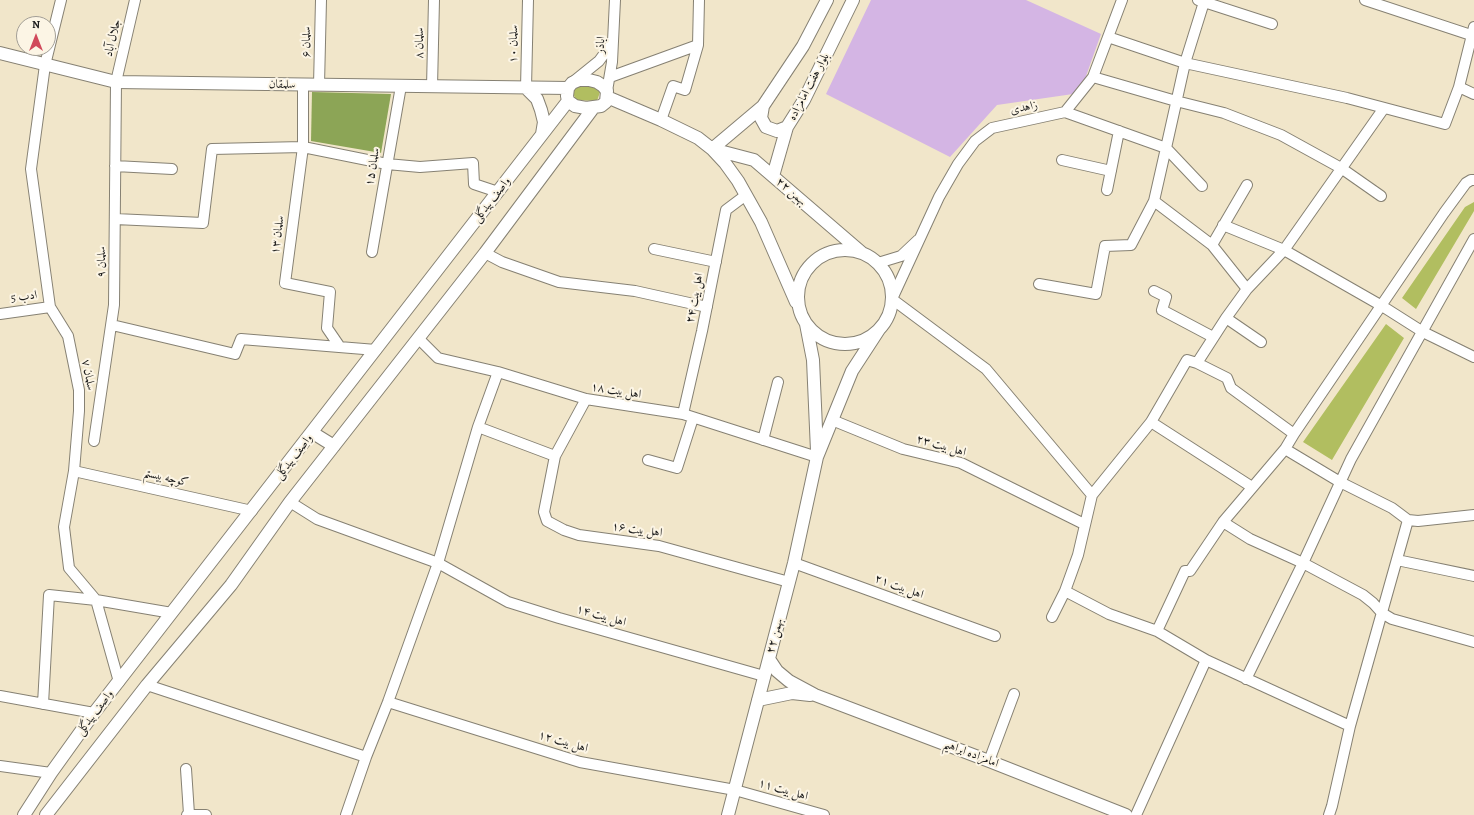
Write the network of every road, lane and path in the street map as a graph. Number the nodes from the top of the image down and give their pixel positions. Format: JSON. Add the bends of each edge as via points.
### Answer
{"nodes":[{"id":1,"x":61,"y":0,"type":"edge"},
{"id":2,"x":135,"y":0,"type":"edge"},
{"id":3,"x":321,"y":0,"type":"edge"},
{"id":4,"x":434,"y":0,"type":"edge"},
{"id":5,"x":528,"y":0,"type":"edge"},
{"id":6,"x":615,"y":0,"type":"edge"},
{"id":7,"x":699,"y":0,"type":"edge"},
{"id":8,"x":827,"y":0,"type":"edge"},
{"id":9,"x":853,"y":0,"type":"edge"},
{"id":10,"x":1122,"y":0,"type":"edge"},
{"id":11,"x":1365,"y":0,"type":"edge"},
{"id":12,"x":1201,"y":1,"type":"edge"},
{"id":13,"x":1272,"y":24,"type":"dead end"},
{"id":14,"x":615,"y":33,"type":"junction"},
{"id":15,"x":1473,"y":33,"type":"edge"},
{"id":16,"x":1108,"y":38,"type":"junction"},
{"id":17,"x":698,"y":45,"type":"junction"},
{"id":18,"x":0,"y":54,"type":"edge"},
{"id":19,"x":1185,"y":63,"type":"junction"},
{"id":20,"x":45,"y":65,"type":"junction"},
{"id":21,"x":610,"y":77,"type":"junction"},
{"id":22,"x":1093,"y":77,"type":"junction"},
{"id":23,"x":116,"y":82,"type":"junction"},
{"id":24,"x":304,"y":85,"type":"junction"},
{"id":25,"x":319,"y":85,"type":"junction"},
{"id":26,"x":401,"y":86,"type":"junction"},
{"id":27,"x":570,"y":86,"type":"junction"},
{"id":28,"x":432,"y":87,"type":"junction"},
{"id":29,"x":1459,"y":87,"type":"junction"},
{"id":30,"x":526,"y":88,"type":"junction"},
{"id":31,"x":607,"y":94,"type":"junction"},
{"id":32,"x":1474,"y":94,"type":"edge"},
{"id":33,"x":568,"y":101,"type":"junction"},
{"id":34,"x":1176,"y":101,"type":"junction"},
{"id":35,"x":763,"y":106,"type":"junction"},
{"id":36,"x":594,"y":108,"type":"junction"},
{"id":37,"x":1384,"y":108,"type":"junction"},
{"id":38,"x":1065,"y":112,"type":"junction"},
{"id":39,"x":661,"y":120,"type":"junction"},
{"id":40,"x":788,"y":127,"type":"junction"},
{"id":41,"x":1119,"y":131,"type":"junction"},
{"id":42,"x":542,"y":134,"type":"junction"},
{"id":43,"x":304,"y":148,"type":"junction"},
{"id":44,"x":1166,"y":148,"type":"junction"},
{"id":45,"x":712,"y":149,"type":"junction"},
{"id":46,"x":1062,"y":160,"type":"dead end"},
{"id":47,"x":387,"y":164,"type":"junction"},
{"id":48,"x":115,"y":166,"type":"junction"},
{"id":49,"x":1341,"y":168,"type":"junction"},
{"id":50,"x":172,"y":169,"type":"dead end"},
{"id":51,"x":1111,"y":171,"type":"junction"},
{"id":52,"x":773,"y":176,"type":"junction"},
{"id":53,"x":1474,"y":180,"type":"edge"},
{"id":54,"x":1247,"y":185,"type":"dead end"},
{"id":55,"x":1202,"y":186,"type":"dead end"},
{"id":56,"x":1107,"y":190,"type":"dead end"},
{"id":57,"x":498,"y":192,"type":"junction"},
{"id":58,"x":746,"y":195,"type":"junction"},
{"id":59,"x":1381,"y":196,"type":"dead end"},
{"id":60,"x":1154,"y":201,"type":"junction"},
{"id":61,"x":115,"y":219,"type":"junction"},
{"id":62,"x":1223,"y":225,"type":"junction"},
{"id":63,"x":922,"y":236,"type":"junction"},
{"id":64,"x":1474,"y":239,"type":"edge"},
{"id":65,"x":1212,"y":245,"type":"junction"},
{"id":66,"x":654,"y":250,"type":"dead end"},
{"id":67,"x":1284,"y":250,"type":"junction"},
{"id":68,"x":372,"y":252,"type":"dead end"},
{"id":69,"x":862,"y":252,"type":"junction"},
{"id":70,"x":485,"y":253,"type":"junction"},
{"id":71,"x":716,"y":262,"type":"junction"},
{"id":72,"x":878,"y":263,"type":"junction"},
{"id":73,"x":1038,"y":284,"type":"dead end"},
{"id":74,"x":1247,"y":289,"type":"junction"},
{"id":75,"x":1154,"y":291,"type":"dead end"},
{"id":76,"x":892,"y":300,"type":"junction"},
{"id":77,"x":798,"y":305,"type":"junction"},
{"id":78,"x":1382,"y":306,"type":"junction"},
{"id":79,"x":50,"y":307,"type":"junction"},
{"id":80,"x":707,"y":307,"type":"junction"},
{"id":81,"x":0,"y":314,"type":"edge"},
{"id":82,"x":1226,"y":318,"type":"junction"},
{"id":83,"x":806,"y":324,"type":"junction"},
{"id":84,"x":112,"y":325,"type":"junction"},
{"id":85,"x":880,"y":328,"type":"junction"},
{"id":86,"x":1423,"y":332,"type":"junction"},
{"id":87,"x":1214,"y":337,"type":"junction"},
{"id":88,"x":418,"y":338,"type":"junction"},
{"id":89,"x":1261,"y":342,"type":"dead end"},
{"id":90,"x":340,"y":347,"type":"junction"},
{"id":91,"x":376,"y":350,"type":"junction"},
{"id":92,"x":1474,"y":357,"type":"edge"},
{"id":93,"x":1197,"y":363,"type":"junction"},
{"id":94,"x":498,"y":372,"type":"junction"},
{"id":95,"x":778,"y":382,"type":"dead end"},
{"id":96,"x":586,"y":399,"type":"junction"},
{"id":97,"x":683,"y":414,"type":"junction"},
{"id":98,"x":693,"y":418,"type":"junction"},
{"id":99,"x":832,"y":420,"type":"junction"},
{"id":100,"x":1151,"y":422,"type":"junction"},
{"id":101,"x":478,"y":427,"type":"junction"},
{"id":102,"x":313,"y":433,"type":"junction"},
{"id":103,"x":1294,"y":434,"type":"junction"},
{"id":104,"x":763,"y":440,"type":"junction"},
{"id":105,"x":94,"y":441,"type":"dead end"},
{"id":106,"x":334,"y":446,"type":"junction"},
{"id":107,"x":1285,"y":449,"type":"junction"},
{"id":108,"x":555,"y":456,"type":"junction"},
{"id":109,"x":817,"y":457,"type":"junction"},
{"id":110,"x":648,"y":460,"type":"dead end"},
{"id":111,"x":74,"y":471,"type":"junction"},
{"id":112,"x":1340,"y":482,"type":"junction"},
{"id":113,"x":1252,"y":487,"type":"junction"},
{"id":114,"x":1092,"y":495,"type":"junction"},
{"id":115,"x":290,"y":502,"type":"junction"},
{"id":116,"x":252,"y":511,"type":"junction"},
{"id":117,"x":1474,"y":515,"type":"edge"},
{"id":118,"x":1408,"y":520,"type":"junction"},
{"id":119,"x":1223,"y":522,"type":"junction"},
{"id":120,"x":1084,"y":524,"type":"junction"},
{"id":121,"x":1397,"y":560,"type":"junction"},
{"id":122,"x":438,"y":563,"type":"junction"},
{"id":123,"x":794,"y":563,"type":"junction"},
{"id":124,"x":1303,"y":563,"type":"junction"},
{"id":125,"x":1474,"y":576,"type":"edge"},
{"id":126,"x":789,"y":582,"type":"junction"},
{"id":127,"x":1065,"y":591,"type":"junction"},
{"id":128,"x":96,"y":600,"type":"junction"},
{"id":129,"x":172,"y":613,"type":"junction"},
{"id":130,"x":1382,"y":614,"type":"junction"},
{"id":131,"x":1052,"y":617,"type":"dead end"},
{"id":132,"x":1157,"y":631,"type":"junction"},
{"id":133,"x":995,"y":636,"type":"dead end"},
{"id":134,"x":1474,"y":642,"type":"edge"},
{"id":135,"x":769,"y":659,"type":"junction"},
{"id":136,"x":1206,"y":660,"type":"junction"},
{"id":137,"x":764,"y":676,"type":"junction"},
{"id":138,"x":1246,"y":679,"type":"junction"},
{"id":139,"x":118,"y":682,"type":"junction"},
{"id":140,"x":147,"y":685,"type":"junction"},
{"id":141,"x":1014,"y":694,"type":"dead end"},
{"id":142,"x":815,"y":695,"type":"junction"},
{"id":143,"x":0,"y":696,"type":"edge"},
{"id":144,"x":758,"y":700,"type":"junction"},
{"id":145,"x":388,"y":702,"type":"junction"},
{"id":146,"x":44,"y":704,"type":"junction"},
{"id":147,"x":94,"y":713,"type":"junction"},
{"id":148,"x":1350,"y":726,"type":"junction"},
{"id":149,"x":366,"y":757,"type":"junction"},
{"id":150,"x":989,"y":761,"type":"junction"},
{"id":151,"x":0,"y":766,"type":"edge"},
{"id":152,"x":186,"y":769,"type":"dead end"},
{"id":153,"x":51,"y":773,"type":"junction"},
{"id":154,"x":735,"y":790,"type":"junction"},
{"id":155,"x":350,"y":814,"type":"edge"},
{"id":156,"x":24,"y":815,"type":"edge"},
{"id":157,"x":46,"y":815,"type":"edge"},
{"id":158,"x":188,"y":815,"type":"edge"},
{"id":159,"x":206,"y":815,"type":"edge"},
{"id":160,"x":728,"y":815,"type":"edge"},
{"id":161,"x":824,"y":815,"type":"edge"},
{"id":162,"x":1126,"y":815,"type":"edge"},
{"id":163,"x":1136,"y":815,"type":"edge"},
{"id":164,"x":1329,"y":815,"type":"edge"}],
"edges":[{"from":1,"to":20,"type":"street","name":"سلمان ۷"},
{"from":2,"to":23,"type":"street","name":"جلال آباد"},
{"from":3,"to":25,"type":"street","name":"سلمان ۶"},
{"from":4,"to":28,"type":"street","name":"سلمان ۸"},
{"from":5,"to":30,"type":"street","name":"سلمان ۱۰"},
{"from":6,"to":14,"type":"street","name":"اباذر"},
{"from":7,"to":17,"type":"street"},
{"from":8,"to":35,"type":"street","name":"بلوار هفت امامزاده","via":[[803,46]]},
{"from":9,"to":40,"type":"street","name":"بلوار هفت امامزاده"},
{"from":10,"to":16,"type":"street"},
{"from":11,"to":15,"type":"street"},
{"from":12,"to":13,"type":"street"},
{"from":12,"to":19,"type":"street"},
{"from":14,"to":21,"type":"street","name":"اباذر"},
{"from":14,"to":27,"type":"street","via":[[610,46],[599,61]]},
{"from":15,"to":29,"type":"street"},
{"from":16,"to":19,"type":"street"},
{"from":16,"to":22,"type":"street"},
{"from":17,"to":21,"type":"street"},
{"from":17,"to":39,"type":"street","via":[[685,90],[673,86]]},
{"from":18,"to":20,"type":"street","name":"سلمقان"},
{"from":19,"to":34,"type":"street"},
{"from":19,"to":37,"type":"street"},
{"from":20,"to":23,"type":"street","name":"سلمقان"},
{"from":20,"to":79,"type":"street","name":"سلمان ۷","via":[[31,169]]},
{"from":21,"to":31,"type":"street","name":"اباذر"},
{"from":22,"to":34,"type":"street"},
{"from":22,"to":38,"type":"street"},
{"from":23,"to":24,"type":"street","name":"سلمقان"},
{"from":23,"to":48,"type":"street","name":"سلمان ۹"},
{"from":24,"to":25,"type":"street","name":"سلمقان"},
{"from":24,"to":43,"type":"street","name":"سلمان ۱۳"},
{"from":25,"to":26,"type":"street","name":"سلمقان"},
{"from":26,"to":28,"type":"street","name":"سلمقان"},
{"from":26,"to":47,"type":"street","name":"سلمان ۱۵"},
{"from":27,"to":30,"type":"street","name":"سلمقان"},
{"from":27,"to":31,"type":"street","via":[[579,80],[589,80],[604,86]]},
{"from":27,"to":33,"type":"street"},
{"from":28,"to":30,"type":"street","name":"سلمقان"},
{"from":29,"to":32,"type":"street"},
{"from":29,"to":37,"type":"street","via":[[1445,124]]},
{"from":30,"to":42,"type":"street","via":[[537,99],[541,110],[544,122]]},
{"from":31,"to":36,"type":"street","via":[[606,102]]},
{"from":31,"to":39,"type":"street","name":"۲۲ بهمن"},
{"from":33,"to":36,"type":"street","via":[[575,106]]},
{"from":33,"to":42,"type":"street","name":"واصف بیدگلی"},
{"from":34,"to":44,"type":"street"},
{"from":34,"to":49,"type":"street","via":[[1224,113],[1281,135]]},
{"from":35,"to":40,"type":"street","via":[[761,118],[766,128],[777,131]]},
{"from":35,"to":45,"type":"street","name":"بلوار هفت امامزاده"},
{"from":36,"to":70,"type":"street","name":"واصف بیدگلی"},
{"from":37,"to":49,"type":"street"},
{"from":38,"to":41,"type":"street"},
{"from":38,"to":63,"type":"street","name":"زاهدی","via":[[992,128],[975,141],[939,197]]},
{"from":39,"to":45,"type":"street","name":"۲۲ بهمن","via":[[698,138]]},
{"from":40,"to":52,"type":"street","name":"بلوار هفت امامزاده"},
{"from":41,"to":44,"type":"street"},
{"from":41,"to":51,"type":"street"},
{"from":42,"to":57,"type":"street","name":"واصف بیدگلی"},
{"from":43,"to":47,"type":"street"},
{"from":43,"to":61,"type":"street","via":[[212,149],[203,223]]},
{"from":43,"to":90,"type":"street","name":"سلمان ۱۳","via":[[285,283],[330,292],[327,328]]},
{"from":44,"to":55,"type":"street"},
{"from":44,"to":60,"type":"street"},
{"from":45,"to":52,"type":"street","name":"۲۲ بهمن","via":[[754,160]]},
{"from":45,"to":58,"type":"street","name":"۲۲ بهمن","via":[[725,163]]},
{"from":46,"to":51,"type":"street"},
{"from":47,"to":57,"type":"street","via":[[420,167],[473,163],[474,184]]},
{"from":47,"to":68,"type":"street","name":"سلمان ۱۵"},
{"from":48,"to":50,"type":"street"},
{"from":48,"to":61,"type":"street","name":"سلمان ۹"},
{"from":49,"to":59,"type":"street"},
{"from":49,"to":67,"type":"street"},
{"from":51,"to":56,"type":"street"},
{"from":52,"to":69,"type":"street","name":"۲۲ بهمن"},
{"from":53,"to":78,"type":"street","via":[[1466,183],[1457,195]]},
{"from":54,"to":62,"type":"street"},
{"from":57,"to":91,"type":"street","name":"واصف بیدگلی"},
{"from":58,"to":71,"type":"street","name":"اهل بیت ۲۴","via":[[726,210]]},
{"from":58,"to":77,"type":"street","name":"۲۲ بهمن","via":[[761,222]]},
{"from":60,"to":65,"type":"street"},
{"from":60,"to":73,"type":"street","via":[[1131,245],[1105,246],[1096,294]]},
{"from":61,"to":84,"type":"street","name":"سلمان ۹"},
{"from":62,"to":65,"type":"street"},
{"from":62,"to":67,"type":"street"},
{"from":63,"to":72,"type":"street","name":"زاهدی","via":[[901,256]]},
{"from":63,"to":76,"type":"street","name":"زاهدی"},
{"from":64,"to":86,"type":"street"},
{"from":65,"to":74,"type":"street"},
{"from":66,"to":71,"type":"street"},
{"from":67,"to":74,"type":"street"},
{"from":67,"to":78,"type":"street"},
{"from":69,"to":72,"type":"street"},
{"from":69,"to":77,"type":"street","via":[[842,249],[823,255],[807,267],[798,285]]},
{"from":70,"to":80,"type":"street","via":[[502,262],[559,282],[635,291]]},
{"from":70,"to":88,"type":"street","name":"واصف بیدگلی"},
{"from":71,"to":80,"type":"street","name":"اهل بیت ۲۴"},
{"from":72,"to":76,"type":"street","via":[[889,280]]},
{"from":74,"to":82,"type":"street"},
{"from":75,"to":87,"type":"street","via":[[1166,296],[1162,310]]},
{"from":76,"to":85,"type":"street","via":[[888,315]]},
{"from":76,"to":114,"type":"street","via":[[986,370]]},
{"from":77,"to":83,"type":"street","via":[[800,315]]},
{"from":78,"to":86,"type":"street"},
{"from":78,"to":103,"type":"street"},
{"from":79,"to":81,"type":"street","name":"ادب 5"},
{"from":79,"to":111,"type":"street","name":"سلمان ۷","via":[[68,336],[79,390]]},
{"from":80,"to":97,"type":"street","name":"اهل بیت ۲۴"},
{"from":82,"to":87,"type":"street"},
{"from":82,"to":89,"type":"street"},
{"from":83,"to":85,"type":"street","via":[[822,338],[842,344],[863,340]]},
{"from":83,"to":109,"type":"street","name":"۲۲ بهمن","via":[[813,360]]},
{"from":84,"to":90,"type":"street","via":[[235,354],[241,339]]},
{"from":84,"to":105,"type":"street","name":"سلمان ۹"},
{"from":85,"to":99,"type":"street","name":"۲۲ بهمن","via":[[852,371]]},
{"from":86,"to":92,"type":"street"},
{"from":86,"to":112,"type":"street","via":[[1369,425]]},
{"from":87,"to":93,"type":"street"},
{"from":88,"to":94,"type":"street","name":"اهل بیت ۱۸","via":[[438,358]]},
{"from":88,"to":106,"type":"street","name":"واصف بیدگلی"},
{"from":90,"to":91,"type":"street"},
{"from":91,"to":102,"type":"street","name":"واصف بیدگلی"},
{"from":93,"to":100,"type":"street","via":[[1187,360]]},
{"from":93,"to":103,"type":"street","via":[[1227,378],[1231,388]]},
{"from":94,"to":96,"type":"street","name":"اهل بیت ۱۸"},
{"from":94,"to":101,"type":"street"},
{"from":95,"to":104,"type":"street"},
{"from":96,"to":97,"type":"street","name":"اهل بیت ۱۸"},
{"from":96,"to":108,"type":"street","name":"اهل بیت ۱۶"},
{"from":97,"to":98,"type":"street","name":"اهل بیت ۱۸"},
{"from":98,"to":104,"type":"street","name":"اهل بیت ۱۸"},
{"from":98,"to":110,"type":"street","via":[[677,468]]},
{"from":99,"to":109,"type":"street","name":"۲۲ بهمن"},
{"from":99,"to":120,"type":"street","name":"اهل بیت ۲۳","via":[[903,448],[961,463]]},
{"from":100,"to":113,"type":"street"},
{"from":100,"to":114,"type":"street"},
{"from":101,"to":108,"type":"street"},
{"from":101,"to":122,"type":"street"},
{"from":102,"to":106,"type":"street"},
{"from":102,"to":116,"type":"street","name":"واصف بیدگلی"},
{"from":103,"to":107,"type":"street"},
{"from":104,"to":109,"type":"street","name":"اهل بیت ۱۸"},
{"from":106,"to":115,"type":"street","name":"واصف بیدگلی"},
{"from":107,"to":112,"type":"street"},
{"from":107,"to":113,"type":"street"},
{"from":108,"to":126,"type":"street","name":"اهل بیت ۱۶","via":[[544,512],[547,521],[579,535],[660,546]]},
{"from":109,"to":123,"type":"street","name":"۲۲ بهمن"},
{"from":111,"to":116,"type":"street","name":"کوچه بیستم"},
{"from":111,"to":128,"type":"street","name":"سلمان ۷","via":[[64,527],[69,568]]},
{"from":112,"to":118,"type":"street","via":[[1381,502]]},
{"from":112,"to":124,"type":"street"},
{"from":113,"to":119,"type":"street"},
{"from":114,"to":120,"type":"street"},
{"from":115,"to":122,"type":"street","name":"اهل بیت ۱۴","via":[[317,518]]},
{"from":115,"to":140,"type":"street","name":"واصف بیدگلی","via":[[230,585]]},
{"from":116,"to":129,"type":"street","name":"واصف بیدگلی"},
{"from":117,"to":118,"type":"street"},
{"from":118,"to":121,"type":"street"},
{"from":119,"to":124,"type":"street"},
{"from":119,"to":132,"type":"street","via":[[1190,571],[1185,571]]},
{"from":120,"to":127,"type":"street","via":[[1078,555]]},
{"from":121,"to":125,"type":"street"},
{"from":121,"to":130,"type":"street"},
{"from":122,"to":137,"type":"street","name":"اهل بیت ۱۴","via":[[508,602]]},
{"from":122,"to":145,"type":"street"},
{"from":123,"to":126,"type":"street","name":"۲۲ بهمن"},
{"from":123,"to":133,"type":"street","name":"اهل بیت ۲۱"},
{"from":124,"to":130,"type":"street","via":[[1363,595]]},
{"from":124,"to":138,"type":"street"},
{"from":126,"to":135,"type":"street","name":"۲۲ بهمن"},
{"from":127,"to":131,"type":"street"},
{"from":127,"to":132,"type":"street","via":[[1108,614]]},
{"from":128,"to":129,"type":"street"},
{"from":128,"to":139,"type":"street","name":"سلمان ۷"},
{"from":128,"to":146,"type":"street","via":[[49,595]]},
{"from":129,"to":139,"type":"street","name":"واصف بیدگلی"},
{"from":130,"to":134,"type":"street"},
{"from":130,"to":148,"type":"street"},
{"from":132,"to":136,"type":"street"},
{"from":135,"to":137,"type":"street","name":"۲۲ بهمن"},
{"from":135,"to":142,"type":"street","name":"امامزاده ابراهیم","via":[[776,671]]},
{"from":136,"to":138,"type":"street"},
{"from":136,"to":163,"type":"street"},
{"from":137,"to":144,"type":"street","name":"۲۲ بهمن"},
{"from":138,"to":148,"type":"street"},
{"from":139,"to":147,"type":"street","name":"واصف بیدگلی"},
{"from":140,"to":149,"type":"street"},
{"from":140,"to":157,"type":"street","name":"واصف بیدگلی"},
{"from":141,"to":150,"type":"street"},
{"from":142,"to":144,"type":"street","name":"امامزاده ابراهیم","via":[[792,693]]},
{"from":142,"to":150,"type":"street","name":"امامزاده ابراهیم"},
{"from":143,"to":146,"type":"street"},
{"from":144,"to":154,"type":"street","name":"۲۲ بهمن"},
{"from":145,"to":149,"type":"street"},
{"from":145,"to":154,"type":"street","name":"اهل بیت ۱۲","via":[[580,762]]},
{"from":146,"to":147,"type":"street"},
{"from":147,"to":153,"type":"street","name":"واصف بیدگلی"},
{"from":148,"to":164,"type":"street"},
{"from":149,"to":155,"type":"street"},
{"from":150,"to":162,"type":"street","name":"امامزاده ابراهیم"},
{"from":151,"to":153,"type":"street"},
{"from":152,"to":158,"type":"street"},
{"from":153,"to":156,"type":"street","name":"واصف بیدگلی"},
{"from":154,"to":160,"type":"street","name":"۲۲ بهمن"},
{"from":154,"to":161,"type":"street","name":"اهل بیت ۱۱"},
{"from":158,"to":159,"type":"street"}]}
